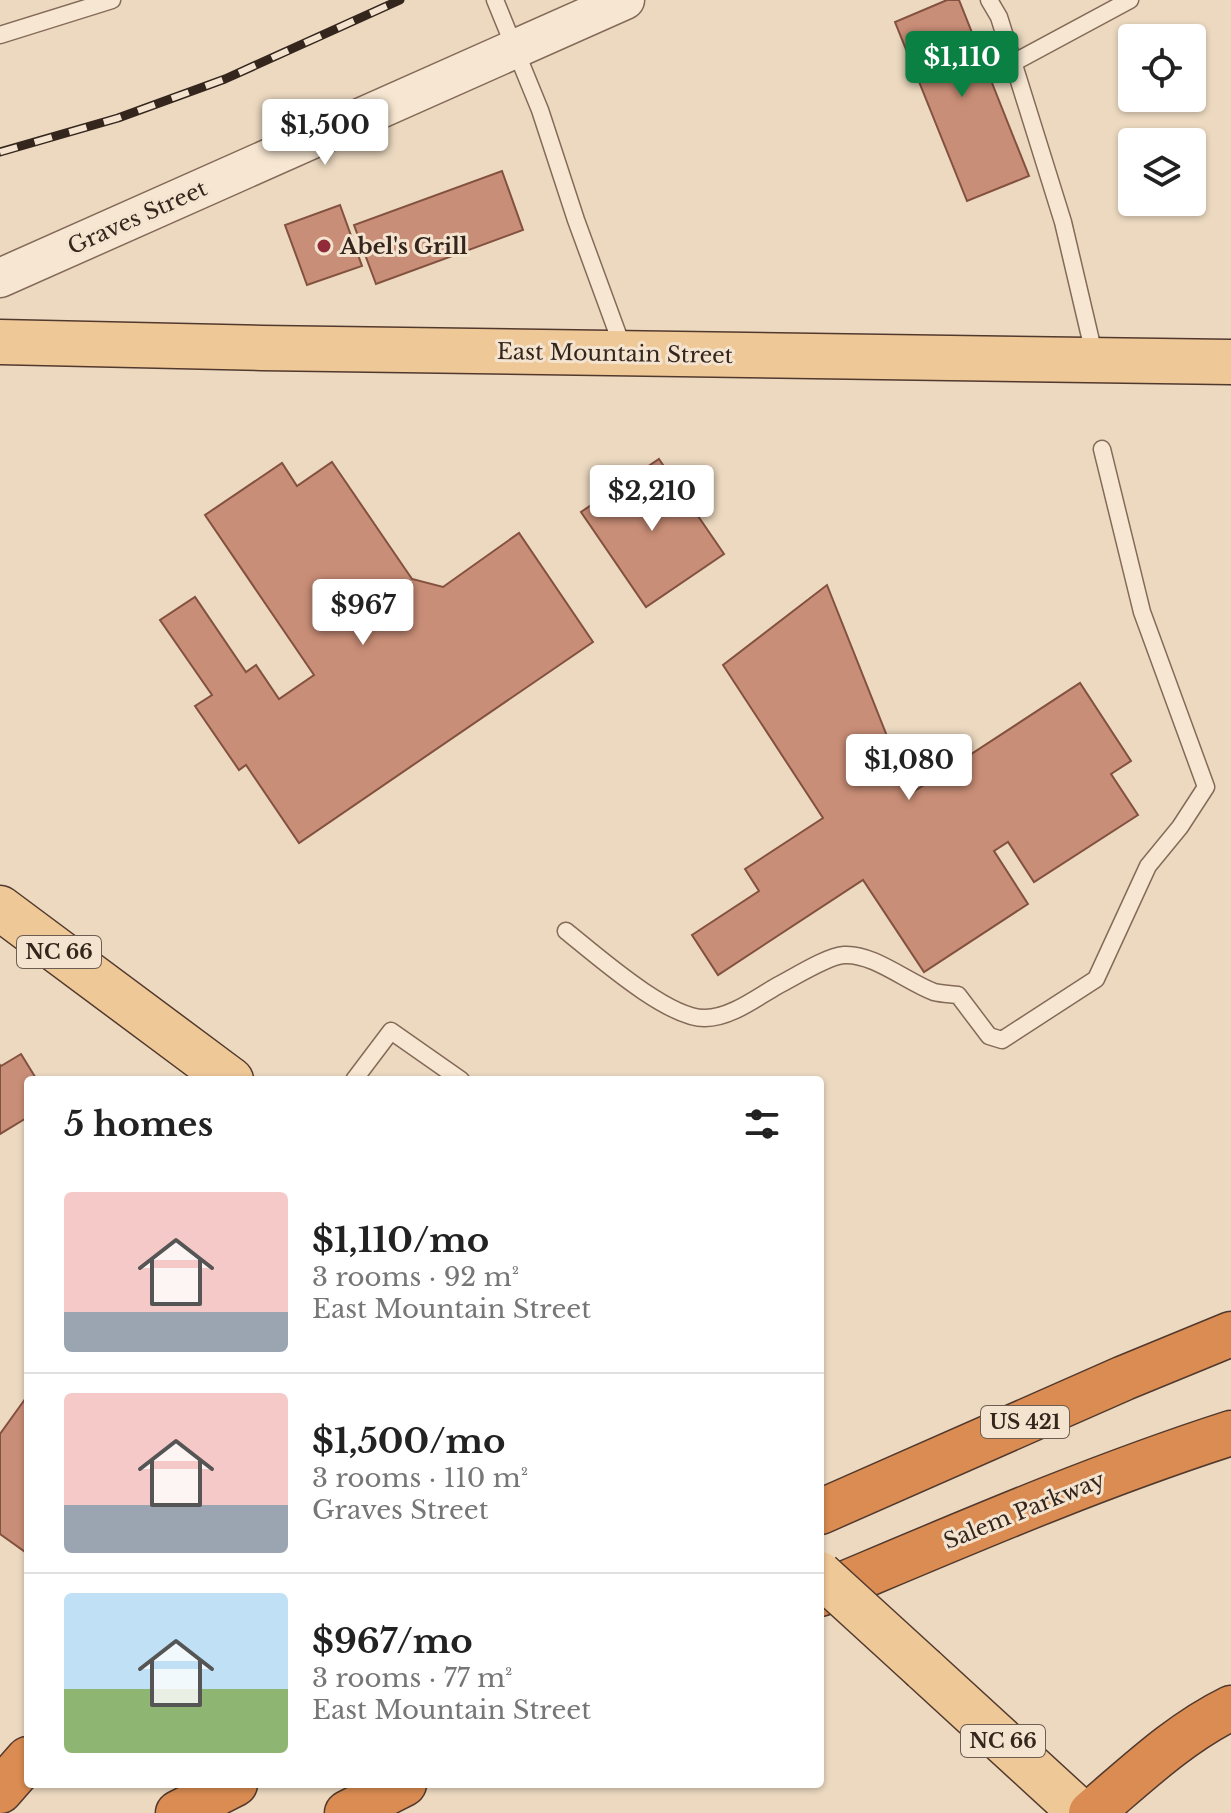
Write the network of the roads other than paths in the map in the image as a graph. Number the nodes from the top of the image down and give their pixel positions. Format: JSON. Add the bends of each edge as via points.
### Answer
{"nodes":[{"id":1,"x":112,"y":0,"type":"edge"},
{"id":2,"x":495,"y":0,"type":"edge"},
{"id":3,"x":625,"y":0,"type":"edge"},
{"id":4,"x":989,"y":0,"type":"edge"},
{"id":5,"x":1131,"y":0,"type":"edge"},
{"id":6,"x":0,"y":35,"type":"edge"},
{"id":7,"x":516,"y":49,"type":"junction"},
{"id":8,"x":1013,"y":63,"type":"junction"},
{"id":9,"x":0,"y":278,"type":"edge"},
{"id":10,"x":0,"y":342,"type":"edge"},
{"id":11,"x":625,"y":353,"type":"junction"},
{"id":12,"x":1095,"y":360,"type":"junction"},
{"id":13,"x":1231,"y":362,"type":"edge"},
{"id":14,"x":1102,"y":449,"type":"dead end"},
{"id":15,"x":0,"y":908,"type":"edge"},
{"id":16,"x":566,"y":931,"type":"dead end"},
{"id":17,"x":226,"y":1076,"type":"edge"},
{"id":18,"x":357,"y":1076,"type":"edge"},
{"id":19,"x":455,"y":1076,"type":"edge"},
{"id":20,"x":1231,"y":1334,"type":"edge"},
{"id":21,"x":1231,"y":1433,"type":"edge"},
{"id":22,"x":824,"y":1510,"type":"edge"},
{"id":23,"x":824,"y":1578,"type":"edge"},
{"id":24,"x":824,"y":1592,"type":"edge"},
{"id":25,"x":1231,"y":1708,"type":"edge"},
{"id":26,"x":24,"y":1764,"type":"edge"},
{"id":27,"x":227,"y":1788,"type":"edge"},
{"id":28,"x":396,"y":1788,"type":"edge"},
{"id":29,"x":0,"y":1791,"type":"edge"},
{"id":30,"x":178,"y":1813,"type":"edge"},
{"id":31,"x":347,"y":1813,"type":"edge"},
{"id":32,"x":1081,"y":1813,"type":"edge"},
{"id":33,"x":1091,"y":1813,"type":"edge"}],
"edges":[{"from":1,"to":6,"type":"lane"},
{"from":2,"to":7,"type":"lane"},
{"from":3,"to":7,"type":"street","name":"Graves Street"},
{"from":4,"to":8,"type":"lane"},
{"from":5,"to":8,"type":"lane"},
{"from":7,"to":9,"type":"street","name":"Graves Street"},
{"from":7,"to":11,"type":"lane"},
{"from":8,"to":12,"type":"lane","via":[[1063,222]]},
{"from":10,"to":11,"type":"main road","name":"East Mountain Street"},
{"from":11,"to":12,"type":"main road","name":"East Mountain Street"},
{"from":12,"to":13,"type":"main road","name":"East Mountain Street"},
{"from":14,"to":16,"type":"lane","via":[[1142,612],[1206,787],[1148,866],[1096,979],[1002,1040],[989,1036],[958,995],[938,993],[870,960],[843,955],[728,1013],[705,1018],[664,1004]]},
{"from":15,"to":17,"type":"main road","number":"NC 66"},
{"from":18,"to":19,"type":"lane","via":[[391,1031]]},
{"from":20,"to":22,"type":"highway","number":"US 421"},
{"from":21,"to":24,"type":"highway","name":"Salem Parkway","via":[[1153,1458]]},
{"from":23,"to":32,"type":"main road","number":"NC 66","bridge":true},
{"from":25,"to":33,"type":"highway","via":[[1164,1751]]},
{"from":26,"to":29,"type":"highway"},
{"from":27,"to":30,"type":"highway"},
{"from":28,"to":31,"type":"highway"}]}
